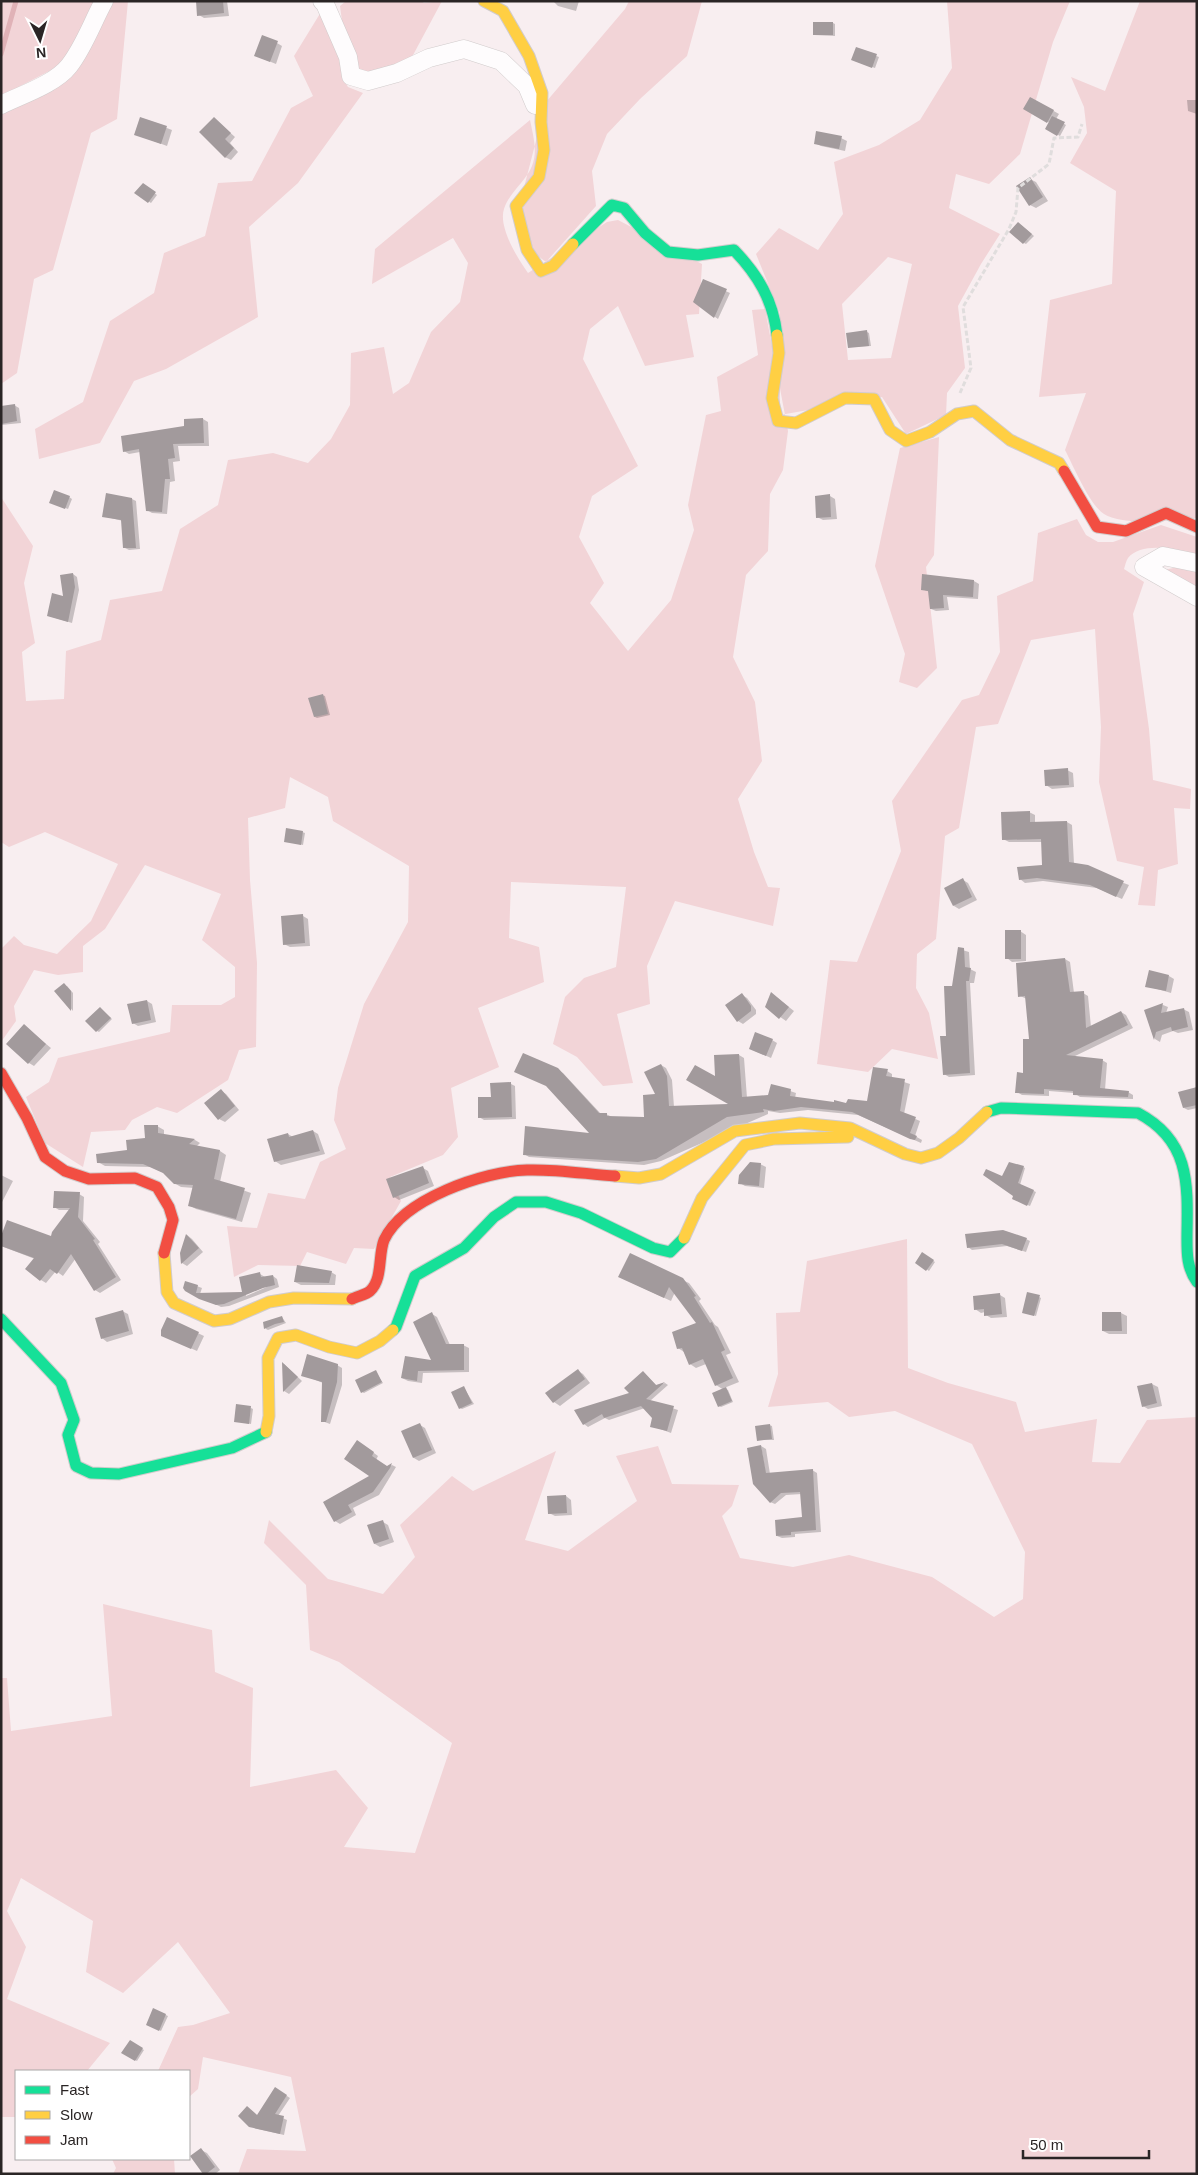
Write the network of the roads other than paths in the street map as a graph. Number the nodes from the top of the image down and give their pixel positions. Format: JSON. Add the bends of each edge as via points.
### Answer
{"nodes":[{"id":1,"x":104,"y":1,"type":"edge"},
{"id":2,"x":322,"y":1,"type":"edge"},
{"id":3,"x":484,"y":1,"type":"edge"},
{"id":4,"x":1,"y":105,"type":"edge"},
{"id":5,"x":541,"y":122,"type":"junction"},
{"id":6,"x":1197,"y":527,"type":"edge"},
{"id":7,"x":1197,"y":562,"type":"edge"},
{"id":8,"x":1197,"y":597,"type":"edge"},
{"id":9,"x":1,"y":1073,"type":"edge"},
{"id":10,"x":868,"y":1135,"type":"junction"},
{"id":11,"x":1197,"y":1282,"type":"edge"},
{"id":12,"x":1,"y":1319,"type":"edge"}],
"edges":[{"from":1,"to":4,"type":"street","via":[[68,68],[50,82]]},
{"from":2,"to":5,"type":"street","via":[[348,57],[351,76],[368,82],[429,58],[464,49],[501,61],[527,86]]},
{"from":3,"to":5,"type":"street","via":[[503,11],[529,56],[542,93]]},
{"from":5,"to":6,"type":"street","via":[[544,150],[539,177],[516,206],[534,264],[541,271],[553,266],[612,206],[624,208],[645,233],[668,252],[698,255],[734,250],[754,271],[775,315],[778,353],[772,398],[778,421],[796,423],[845,398],[874,399],[890,430],[906,441],[930,432],[956,414],[974,411],[1010,440],[1059,463],[1097,527],[1126,531],[1166,513]]},
{"from":7,"to":8,"type":"street","via":[[1163,556],[1144,567]]},
{"from":9,"to":10,"type":"street","via":[[45,1158],[65,1171],[89,1179],[135,1178],[157,1187],[173,1220],[164,1251],[167,1292],[174,1303],[214,1321],[230,1320],[269,1302],[294,1298],[351,1299],[370,1291],[377,1278],[384,1241],[397,1221],[416,1206],[479,1179],[526,1170],[640,1178],[661,1174],[735,1131],[800,1123],[850,1128]]},
{"from":10,"to":11,"type":"street","via":[[905,1154],[921,1158],[938,1153],[985,1113],[1001,1108],[1138,1113],[1153,1119],[1166,1130],[1179,1152],[1188,1189],[1187,1261]]},
{"from":10,"to":12,"type":"street","via":[[774,1139],[745,1145],[702,1198],[684,1240],[670,1252],[653,1248],[581,1213],[546,1202],[516,1202],[494,1217],[464,1248],[415,1276],[396,1327],[380,1341],[357,1353],[296,1335],[278,1338],[268,1358],[269,1416],[266,1432],[232,1448],[118,1474],[92,1473],[76,1466],[68,1434],[74,1420],[61,1383]]}]}
